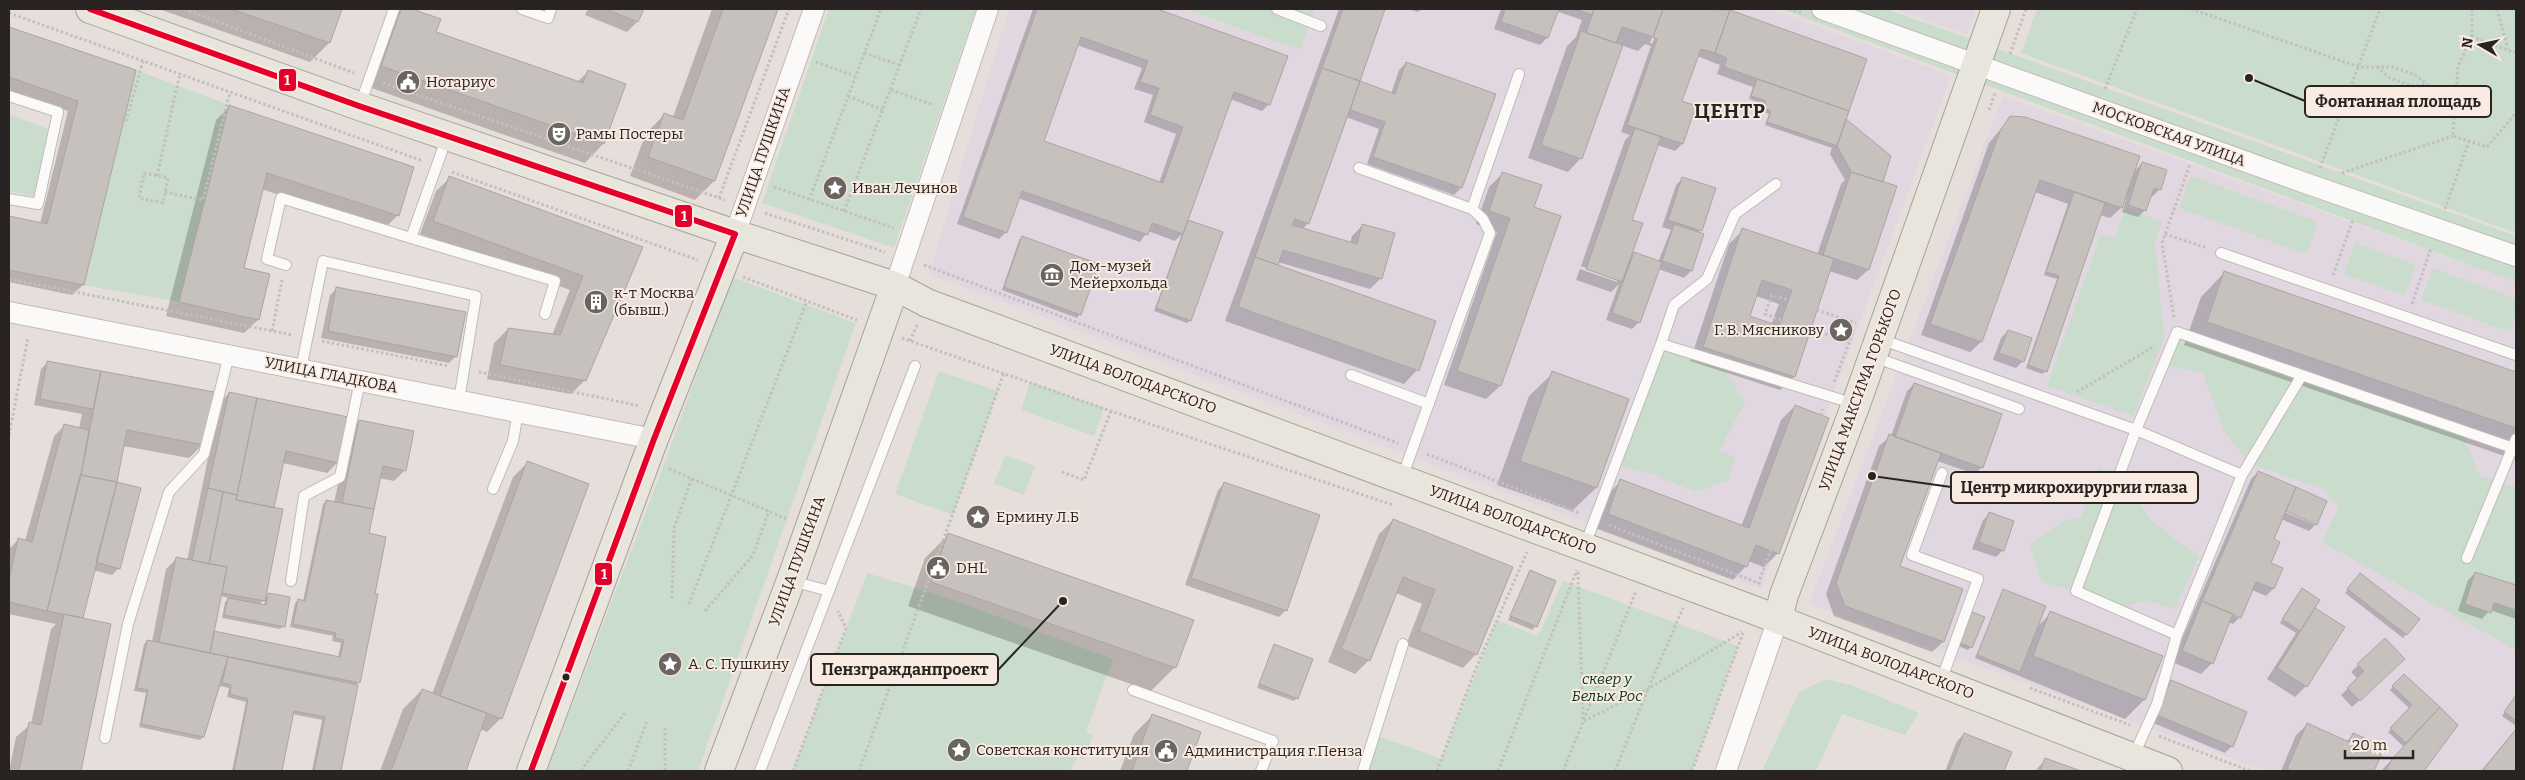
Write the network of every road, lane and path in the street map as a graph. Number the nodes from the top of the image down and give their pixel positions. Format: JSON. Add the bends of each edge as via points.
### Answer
{"nodes":[{"id":1,"x":90,"y":9,"type":"edge"},
{"id":2,"x":184,"y":9,"type":"edge"},
{"id":3,"x":394,"y":9,"type":"edge"},
{"id":4,"x":522,"y":9,"type":"edge"},
{"id":5,"x":551,"y":9,"type":"edge"},
{"id":6,"x":789,"y":9,"type":"edge"},
{"id":7,"x":814,"y":9,"type":"edge"},
{"id":8,"x":881,"y":9,"type":"edge"},
{"id":9,"x":921,"y":9,"type":"edge"},
{"id":10,"x":988,"y":9,"type":"edge"},
{"id":11,"x":1277,"y":9,"type":"edge"},
{"id":12,"x":1822,"y":9,"type":"edge"},
{"id":13,"x":1996,"y":9,"type":"edge"},
{"id":14,"x":2137,"y":9,"type":"edge"},
{"id":15,"x":2191,"y":9,"type":"edge"},
{"id":16,"x":2380,"y":9,"type":"edge"},
{"id":17,"x":2472,"y":9,"type":"edge"},
{"id":18,"x":2496,"y":9,"type":"edge"},
{"id":19,"x":9,"y":13,"type":"edge"},
{"id":20,"x":1321,"y":26,"type":"dead end"},
{"id":21,"x":2472,"y":37,"type":"junction"},
{"id":22,"x":2508,"y":50,"type":"junction"},
{"id":23,"x":864,"y":53,"type":"junction"},
{"id":24,"x":2516,"y":53,"type":"edge"},
{"id":25,"x":798,"y":55,"type":"junction"},
{"id":26,"x":143,"y":61,"type":"junction"},
{"id":27,"x":900,"y":65,"type":"junction"},
{"id":28,"x":1977,"y":65,"type":"junction"},
{"id":29,"x":2359,"y":67,"type":"junction"},
{"id":30,"x":2377,"y":67,"type":"junction"},
{"id":31,"x":180,"y":74,"type":"junction"},
{"id":32,"x":1519,"y":74,"type":"dead end"},
{"id":33,"x":855,"y":76,"type":"junction"},
{"id":34,"x":370,"y":79,"type":"junction"},
{"id":35,"x":2428,"y":85,"type":"junction"},
{"id":36,"x":890,"y":90,"type":"junction"},
{"id":37,"x":230,"y":92,"type":"junction"},
{"id":38,"x":2104,"y":94,"type":"dead end"},
{"id":39,"x":2456,"y":95,"type":"junction"},
{"id":40,"x":9,"y":96,"type":"edge"},
{"id":41,"x":848,"y":96,"type":"junction"},
{"id":42,"x":360,"y":106,"type":"junction"},
{"id":43,"x":883,"y":110,"type":"junction"},
{"id":44,"x":954,"y":112,"type":"junction"},
{"id":45,"x":2516,"y":113,"type":"edge"},
{"id":46,"x":126,"y":121,"type":"dead end"},
{"id":47,"x":448,"y":136,"type":"junction"},
{"id":48,"x":2453,"y":136,"type":"junction"},
{"id":49,"x":2469,"y":141,"type":"junction"},
{"id":50,"x":438,"y":167,"type":"junction"},
{"id":51,"x":1359,"y":168,"type":"dead end"},
{"id":52,"x":157,"y":176,"type":"junction"},
{"id":53,"x":752,"y":180,"type":"junction"},
{"id":54,"x":1776,"y":184,"type":"dead end"},
{"id":55,"x":2308,"y":184,"type":"junction"},
{"id":56,"x":2182,"y":187,"type":"dead end"},
{"id":57,"x":165,"y":192,"type":"junction"},
{"id":58,"x":719,"y":198,"type":"junction"},
{"id":59,"x":9,"y":199,"type":"edge"},
{"id":60,"x":809,"y":200,"type":"junction"},
{"id":61,"x":2360,"y":201,"type":"junction"},
{"id":62,"x":743,"y":206,"type":"junction"},
{"id":63,"x":1472,"y":209,"type":"junction"},
{"id":64,"x":844,"y":211,"type":"junction"},
{"id":65,"x":2438,"y":229,"type":"junction"},
{"id":66,"x":735,"y":234,"type":"junction"},
{"id":67,"x":914,"y":234,"type":"junction"},
{"id":68,"x":2165,"y":234,"type":"junction"},
{"id":69,"x":411,"y":238,"type":"junction"},
{"id":70,"x":2222,"y":254,"type":"joint"},
{"id":71,"x":2516,"y":256,"type":"edge"},
{"id":72,"x":905,"y":258,"type":"junction"},
{"id":73,"x":286,"y":265,"type":"joint"},
{"id":74,"x":720,"y":268,"type":"junction"},
{"id":75,"x":895,"y":286,"type":"junction"},
{"id":76,"x":2328,"y":290,"type":"junction"},
{"id":77,"x":1788,"y":300,"type":"dead end"},
{"id":78,"x":807,"y":302,"type":"junction"},
{"id":79,"x":1817,"y":310,"type":"dead end"},
{"id":80,"x":9,"y":312,"type":"edge"},
{"id":81,"x":545,"y":314,"type":"dead end"},
{"id":82,"x":32,"y":317,"type":"junction"},
{"id":83,"x":2407,"y":317,"type":"junction"},
{"id":84,"x":1781,"y":320,"type":"dead end"},
{"id":85,"x":1856,"y":322,"type":"dead end"},
{"id":86,"x":879,"y":328,"type":"junction"},
{"id":87,"x":1811,"y":329,"type":"dead end"},
{"id":88,"x":272,"y":331,"type":"dead end"},
{"id":89,"x":2177,"y":332,"type":"junction"},
{"id":90,"x":1849,"y":342,"type":"dead end"},
{"id":91,"x":1661,"y":344,"type":"junction"},
{"id":92,"x":923,"y":345,"type":"dead end"},
{"id":93,"x":1876,"y":347,"type":"junction"},
{"id":94,"x":229,"y":355,"type":"junction"},
{"id":95,"x":2516,"y":355,"type":"edge"},
{"id":96,"x":915,"y":366,"type":"dead end"},
{"id":97,"x":301,"y":369,"type":"junction"},
{"id":98,"x":1004,"y":373,"type":"junction"},
{"id":99,"x":1351,"y":375,"type":"dead end"},
{"id":100,"x":2302,"y":375,"type":"junction"},
{"id":101,"x":360,"y":381,"type":"junction"},
{"id":102,"x":459,"y":400,"type":"junction"},
{"id":103,"x":2059,"y":402,"type":"junction"},
{"id":104,"x":1428,"y":404,"type":"junction"},
{"id":105,"x":1856,"y":404,"type":"junction"},
{"id":106,"x":2019,"y":410,"type":"dead end"},
{"id":107,"x":1111,"y":411,"type":"junction"},
{"id":108,"x":518,"y":412,"type":"junction"},
{"id":109,"x":2136,"y":430,"type":"junction"},
{"id":110,"x":9,"y":435,"type":"edge"},
{"id":111,"x":654,"y":439,"type":"junction"},
{"id":112,"x":2515,"y":445,"type":"edge"},
{"id":113,"x":1413,"y":448,"type":"junction"},
{"id":114,"x":663,"y":467,"type":"dead end"},
{"id":115,"x":1062,"y":472,"type":"dead end"},
{"id":116,"x":1942,"y":473,"type":"dead end"},
{"id":117,"x":2242,"y":475,"type":"junction"},
{"id":118,"x":692,"y":478,"type":"junction"},
{"id":119,"x":1402,"y":478,"type":"junction"},
{"id":120,"x":493,"y":489,"type":"dead end"},
{"id":121,"x":731,"y":495,"type":"junction"},
{"id":122,"x":1401,"y":508,"type":"dead end"},
{"id":123,"x":769,"y":511,"type":"junction"},
{"id":124,"x":788,"y":520,"type":"dead end"},
{"id":125,"x":1596,"y":520,"type":"junction"},
{"id":126,"x":1518,"y":548,"type":"dead end"},
{"id":127,"x":1528,"y":552,"type":"junction"},
{"id":128,"x":1536,"y":555,"type":"dead end"},
{"id":129,"x":2467,"y":558,"type":"dead end"},
{"id":130,"x":1579,"y":564,"type":"junction"},
{"id":131,"x":791,"y":580,"type":"junction"},
{"id":132,"x":291,"y":581,"type":"dead end"},
{"id":133,"x":1759,"y":583,"type":"dead end"},
{"id":134,"x":1629,"y":588,"type":"dead end"},
{"id":135,"x":1637,"y":590,"type":"junction"},
{"id":136,"x":828,"y":592,"type":"junction"},
{"id":137,"x":1646,"y":594,"type":"dead end"},
{"id":138,"x":672,"y":598,"type":"dead end"},
{"id":139,"x":688,"y":604,"type":"dead end"},
{"id":140,"x":1674,"y":604,"type":"dead end"},
{"id":141,"x":1683,"y":608,"type":"junction"},
{"id":142,"x":705,"y":611,"type":"dead end"},
{"id":143,"x":1692,"y":611,"type":"dead end"},
{"id":144,"x":1778,"y":619,"type":"junction"},
{"id":145,"x":1736,"y":627,"type":"dead end"},
{"id":146,"x":846,"y":628,"type":"dead end"},
{"id":147,"x":1744,"y":630,"type":"junction"},
{"id":148,"x":2177,"y":635,"type":"junction"},
{"id":149,"x":1404,"y":644,"type":"dead end"},
{"id":150,"x":1941,"y":681,"type":"junction"},
{"id":151,"x":1648,"y":689,"type":"junction"},
{"id":152,"x":1133,"y":690,"type":"dead end"},
{"id":153,"x":625,"y":713,"type":"dead end"},
{"id":154,"x":647,"y":721,"type":"dead end"},
{"id":155,"x":1583,"y":722,"type":"junction"},
{"id":156,"x":665,"y":728,"type":"dead end"},
{"id":157,"x":105,"y":738,"type":"dead end"},
{"id":158,"x":2133,"y":758,"type":"junction"},
{"id":159,"x":531,"y":771,"type":"edge"},
{"id":160,"x":582,"y":771,"type":"edge"},
{"id":161,"x":628,"y":771,"type":"edge"},
{"id":162,"x":666,"y":771,"type":"edge"},
{"id":163,"x":719,"y":771,"type":"edge"},
{"id":164,"x":760,"y":771,"type":"edge"},
{"id":165,"x":793,"y":771,"type":"edge"},
{"id":166,"x":859,"y":771,"type":"edge"},
{"id":167,"x":1261,"y":771,"type":"edge"},
{"id":168,"x":1363,"y":771,"type":"edge"},
{"id":169,"x":1437,"y":771,"type":"edge"},
{"id":170,"x":1498,"y":771,"type":"edge"},
{"id":171,"x":1563,"y":771,"type":"edge"},
{"id":172,"x":1615,"y":771,"type":"edge"},
{"id":173,"x":1692,"y":771,"type":"edge"},
{"id":174,"x":1726,"y":771,"type":"edge"},
{"id":175,"x":2168,"y":771,"type":"edge"}],
"edges":[{"from":1,"to":42,"type":"main road","name":"УЛИЦА ВОЛОДАРСКОГО"},
{"from":2,"to":34,"type":"path"},
{"from":3,"to":34,"type":"lane"},
{"from":4,"to":5,"type":"lane","via":[[548,18]]},
{"from":6,"to":58,"type":"path"},
{"from":7,"to":25,"type":"street","name":"УЛИЦА ПУШКИНА"},
{"from":8,"to":23,"type":"path"},
{"from":9,"to":27,"type":"path"},
{"from":10,"to":44,"type":"street","name":"УЛИЦА ПУШКИНА"},
{"from":11,"to":20,"type":"lane"},
{"from":12,"to":28,"type":"street","name":"МОСКОВСКАЯ УЛИЦА"},
{"from":13,"to":28,"type":"main road","name":"УЛИЦА МАКСИМА ГОРЬКОГО"},
{"from":14,"to":38,"type":"path"},
{"from":15,"to":29,"type":"path"},
{"from":16,"to":29,"type":"path"},
{"from":17,"to":21,"type":"path"},
{"from":18,"to":22,"type":"path"},
{"from":19,"to":26,"type":"path"},
{"from":21,"to":22,"type":"path"},
{"from":21,"to":39,"type":"path","via":[[2458,66]]},
{"from":22,"to":24,"type":"path"},
{"from":23,"to":27,"type":"path"},
{"from":23,"to":33,"type":"path"},
{"from":25,"to":33,"type":"path"},
{"from":25,"to":53,"type":"street","name":"УЛИЦА ПУШКИНА"},
{"from":26,"to":31,"type":"path"},
{"from":26,"to":46,"type":"path"},
{"from":27,"to":36,"type":"path"},
{"from":28,"to":55,"type":"street","name":"МОСКОВСКАЯ УЛИЦА"},
{"from":28,"to":93,"type":"main road","name":"УЛИЦА МАКСИМА ГОРЬКОГО"},
{"from":29,"to":30,"type":"path"},
{"from":29,"to":55,"type":"path","via":[[2319,170]]},
{"from":30,"to":35,"type":"path","via":[[2394,67]]},
{"from":30,"to":35,"type":"path","via":[[2390,78],[2405,84]]},
{"from":31,"to":37,"type":"path"},
{"from":31,"to":52,"type":"path"},
{"from":32,"to":63,"type":"lane"},
{"from":33,"to":41,"type":"path"},
{"from":34,"to":42,"type":"lane"},
{"from":34,"to":58,"type":"path"},
{"from":35,"to":39,"type":"path"},
{"from":36,"to":43,"type":"path"},
{"from":36,"to":44,"type":"path"},
{"from":37,"to":50,"type":"path"},
{"from":37,"to":57,"type":"path","via":[[203,200]]},
{"from":39,"to":48,"type":"path"},
{"from":40,"to":59,"type":"lane","via":[[58,112],[38,204]]},
{"from":41,"to":43,"type":"path"},
{"from":41,"to":60,"type":"path"},
{"from":42,"to":47,"type":"main road","name":"УЛИЦА ВОЛОДАРСКОГО"},
{"from":43,"to":64,"type":"path"},
{"from":44,"to":67,"type":"street","name":"УЛИЦА ПУШКИНА"},
{"from":45,"to":49,"type":"path","via":[[2487,148]]},
{"from":47,"to":50,"type":"lane"},
{"from":47,"to":66,"type":"main road","name":"УЛИЦА ВОЛОДАРСКОГО"},
{"from":48,"to":49,"type":"path"},
{"from":48,"to":55,"type":"path"},
{"from":49,"to":65,"type":"path"},
{"from":50,"to":69,"type":"lane"},
{"from":50,"to":74,"type":"path"},
{"from":51,"to":63,"type":"lane"},
{"from":52,"to":57,"type":"path","via":[[168,178]]},
{"from":52,"to":57,"type":"path","via":[[144,173],[138,198],[163,203]]},
{"from":53,"to":60,"type":"path"},
{"from":53,"to":62,"type":"street","name":"УЛИЦА ПУШКИНА"},
{"from":54,"to":91,"type":"lane","via":[[1735,214],[1707,279],[1674,305]]},
{"from":55,"to":61,"type":"street","name":"МОСКОВСКАЯ УЛИЦА"},
{"from":56,"to":68,"type":"path"},
{"from":58,"to":62,"type":"path"},
{"from":60,"to":64,"type":"path"},
{"from":61,"to":65,"type":"street","name":"МОСКОВСКАЯ УЛИЦА"},
{"from":61,"to":76,"type":"path"},
{"from":62,"to":66,"type":"street","name":"УЛИЦА ПУШКИНА"},
{"from":62,"to":72,"type":"path"},
{"from":63,"to":104,"type":"lane","via":[[1483,219],[1490,233]]},
{"from":64,"to":67,"type":"path"},
{"from":65,"to":71,"type":"street","name":"МОСКОВСКАЯ УЛИЦА"},
{"from":65,"to":83,"type":"path"},
{"from":66,"to":74,"type":"main road","name":"УЛИЦА ПУШКИНА"},
{"from":66,"to":75,"type":"main road","name":"УЛИЦА ВОЛОДАРСКОГО"},
{"from":67,"to":72,"type":"street","name":"УЛИЦА ПУШКИНА"},
{"from":68,"to":70,"type":"path"},
{"from":68,"to":89,"type":"path","via":[[2162,243]]},
{"from":69,"to":73,"type":"lane","via":[[281,198],[267,260]]},
{"from":69,"to":81,"type":"lane","via":[[555,281]]},
{"from":70,"to":76,"type":"lane"},
{"from":72,"to":75,"type":"street","name":"УЛИЦА ПУШКИНА"},
{"from":72,"to":113,"type":"path"},
{"from":73,"to":88,"type":"path"},
{"from":74,"to":78,"type":"path"},
{"from":74,"to":111,"type":"main road","name":"УЛИЦА ПУШКИНА"},
{"from":75,"to":86,"type":"main road","name":"УЛИЦА ПУШКИНА"},
{"from":75,"to":119,"type":"main road","name":"УЛИЦА ВОЛОДАРСКОГО","via":[[927,303]]},
{"from":76,"to":83,"type":"lane"},
{"from":77,"to":84,"type":"path","via":[[1772,295],[1765,314]]},
{"from":78,"to":86,"type":"path"},
{"from":78,"to":121,"type":"path"},
{"from":79,"to":85,"type":"path"},
{"from":80,"to":82,"type":"street","name":"УЛИЦА ГЛАДКОВА"},
{"from":82,"to":94,"type":"street","name":"УЛИЦА ГЛАДКОВА"},
{"from":82,"to":110,"type":"path"},
{"from":83,"to":95,"type":"lane"},
{"from":86,"to":131,"type":"main road","name":"УЛИЦА ПУШКИНА"},
{"from":87,"to":90,"type":"path"},
{"from":89,"to":100,"type":"lane"},
{"from":89,"to":103,"type":"path"},
{"from":89,"to":109,"type":"lane"},
{"from":91,"to":105,"type":"lane"},
{"from":91,"to":125,"type":"lane"},
{"from":92,"to":98,"type":"path"},
{"from":93,"to":103,"type":"lane"},
{"from":93,"to":105,"type":"main road","name":"УЛИЦА МАКСИМА ГОРЬКОГО"},
{"from":93,"to":106,"type":"lane"},
{"from":94,"to":97,"type":"street","name":"УЛИЦА ГЛАДКОВА"},
{"from":94,"to":157,"type":"lane","via":[[204,454],[169,492],[128,624]]},
{"from":96,"to":136,"type":"lane"},
{"from":97,"to":101,"type":"street","name":"УЛИЦА ГЛАДКОВА"},
{"from":97,"to":102,"type":"lane","via":[[323,261],[476,296]]},
{"from":98,"to":107,"type":"path"},
{"from":98,"to":166,"type":"path"},
{"from":99,"to":104,"type":"lane"},
{"from":100,"to":112,"type":"lane"},
{"from":100,"to":117,"type":"lane"},
{"from":101,"to":102,"type":"street","name":"УЛИЦА ГЛАДКОВА"},
{"from":101,"to":132,"type":"lane","via":[[340,477],[304,496]]},
{"from":102,"to":108,"type":"street","name":"УЛИЦА ГЛАДКОВА"},
{"from":103,"to":109,"type":"lane"},
{"from":104,"to":113,"type":"lane"},
{"from":105,"to":144,"type":"main road","name":"УЛИЦА МАКСИМА ГОРЬКОГО","via":[[1784,595]]},
{"from":107,"to":115,"type":"path","via":[[1084,480]]},
{"from":107,"to":122,"type":"path"},
{"from":108,"to":111,"type":"street","name":"УЛИЦА ГЛАДКОВА"},
{"from":108,"to":120,"type":"lane","via":[[513,441]]},
{"from":109,"to":117,"type":"lane"},
{"from":109,"to":148,"type":"lane","via":[[2076,591]]},
{"from":111,"to":159,"type":"main road","name":"УЛИЦА ПУШКИНА"},
{"from":112,"to":129,"type":"lane"},
{"from":113,"to":119,"type":"lane"},
{"from":113,"to":125,"type":"path"},
{"from":114,"to":118,"type":"path"},
{"from":116,"to":150,"type":"lane","via":[[1912,555],[1978,579]]},
{"from":117,"to":148,"type":"lane"},
{"from":118,"to":121,"type":"path"},
{"from":118,"to":138,"type":"path","via":[[674,528]]},
{"from":119,"to":130,"type":"main road","name":"УЛИЦА ВОЛОДАРСКОГО"},
{"from":121,"to":123,"type":"path"},
{"from":121,"to":139,"type":"path"},
{"from":123,"to":124,"type":"path"},
{"from":123,"to":142,"type":"path","via":[[753,555]]},
{"from":125,"to":130,"type":"lane"},
{"from":125,"to":133,"type":"path"},
{"from":126,"to":127,"type":"path"},
{"from":127,"to":128,"type":"path"},
{"from":127,"to":169,"type":"path","via":[[1476,668]]},
{"from":130,"to":144,"type":"main road","name":"УЛИЦА ВОЛОДАРСКОГО"},
{"from":130,"to":155,"type":"path"},
{"from":130,"to":170,"type":"path"},
{"from":131,"to":136,"type":"lane"},
{"from":131,"to":163,"type":"main road","name":"УЛИЦА ПУШКИНА"},
{"from":134,"to":135,"type":"path"},
{"from":135,"to":137,"type":"path"},
{"from":135,"to":155,"type":"path"},
{"from":136,"to":164,"type":"lane"},
{"from":140,"to":141,"type":"path"},
{"from":141,"to":143,"type":"path"},
{"from":141,"to":151,"type":"path"},
{"from":144,"to":150,"type":"main road","name":"УЛИЦА ВОЛОДАРСКОГО"},
{"from":144,"to":174,"type":"street","name":"УЛИЦА МАКСИМА ГОРЬКОГО"},
{"from":145,"to":147,"type":"path"},
{"from":146,"to":165,"type":"path"},
{"from":147,"to":151,"type":"path"},
{"from":147,"to":173,"type":"path"},
{"from":148,"to":158,"type":"lane","via":[[2157,704]]},
{"from":149,"to":168,"type":"lane"},
{"from":150,"to":158,"type":"main road","name":"УЛИЦА ВОЛОДАРСКОГО"},
{"from":151,"to":155,"type":"path"},
{"from":151,"to":172,"type":"path"},
{"from":152,"to":167,"type":"lane","via":[[1273,741]]},
{"from":153,"to":160,"type":"path"},
{"from":154,"to":161,"type":"path"},
{"from":155,"to":171,"type":"path"},
{"from":156,"to":162,"type":"path"},
{"from":158,"to":175,"type":"main road","name":"УЛИЦА ВОЛОДАРСКОГО"}]}
